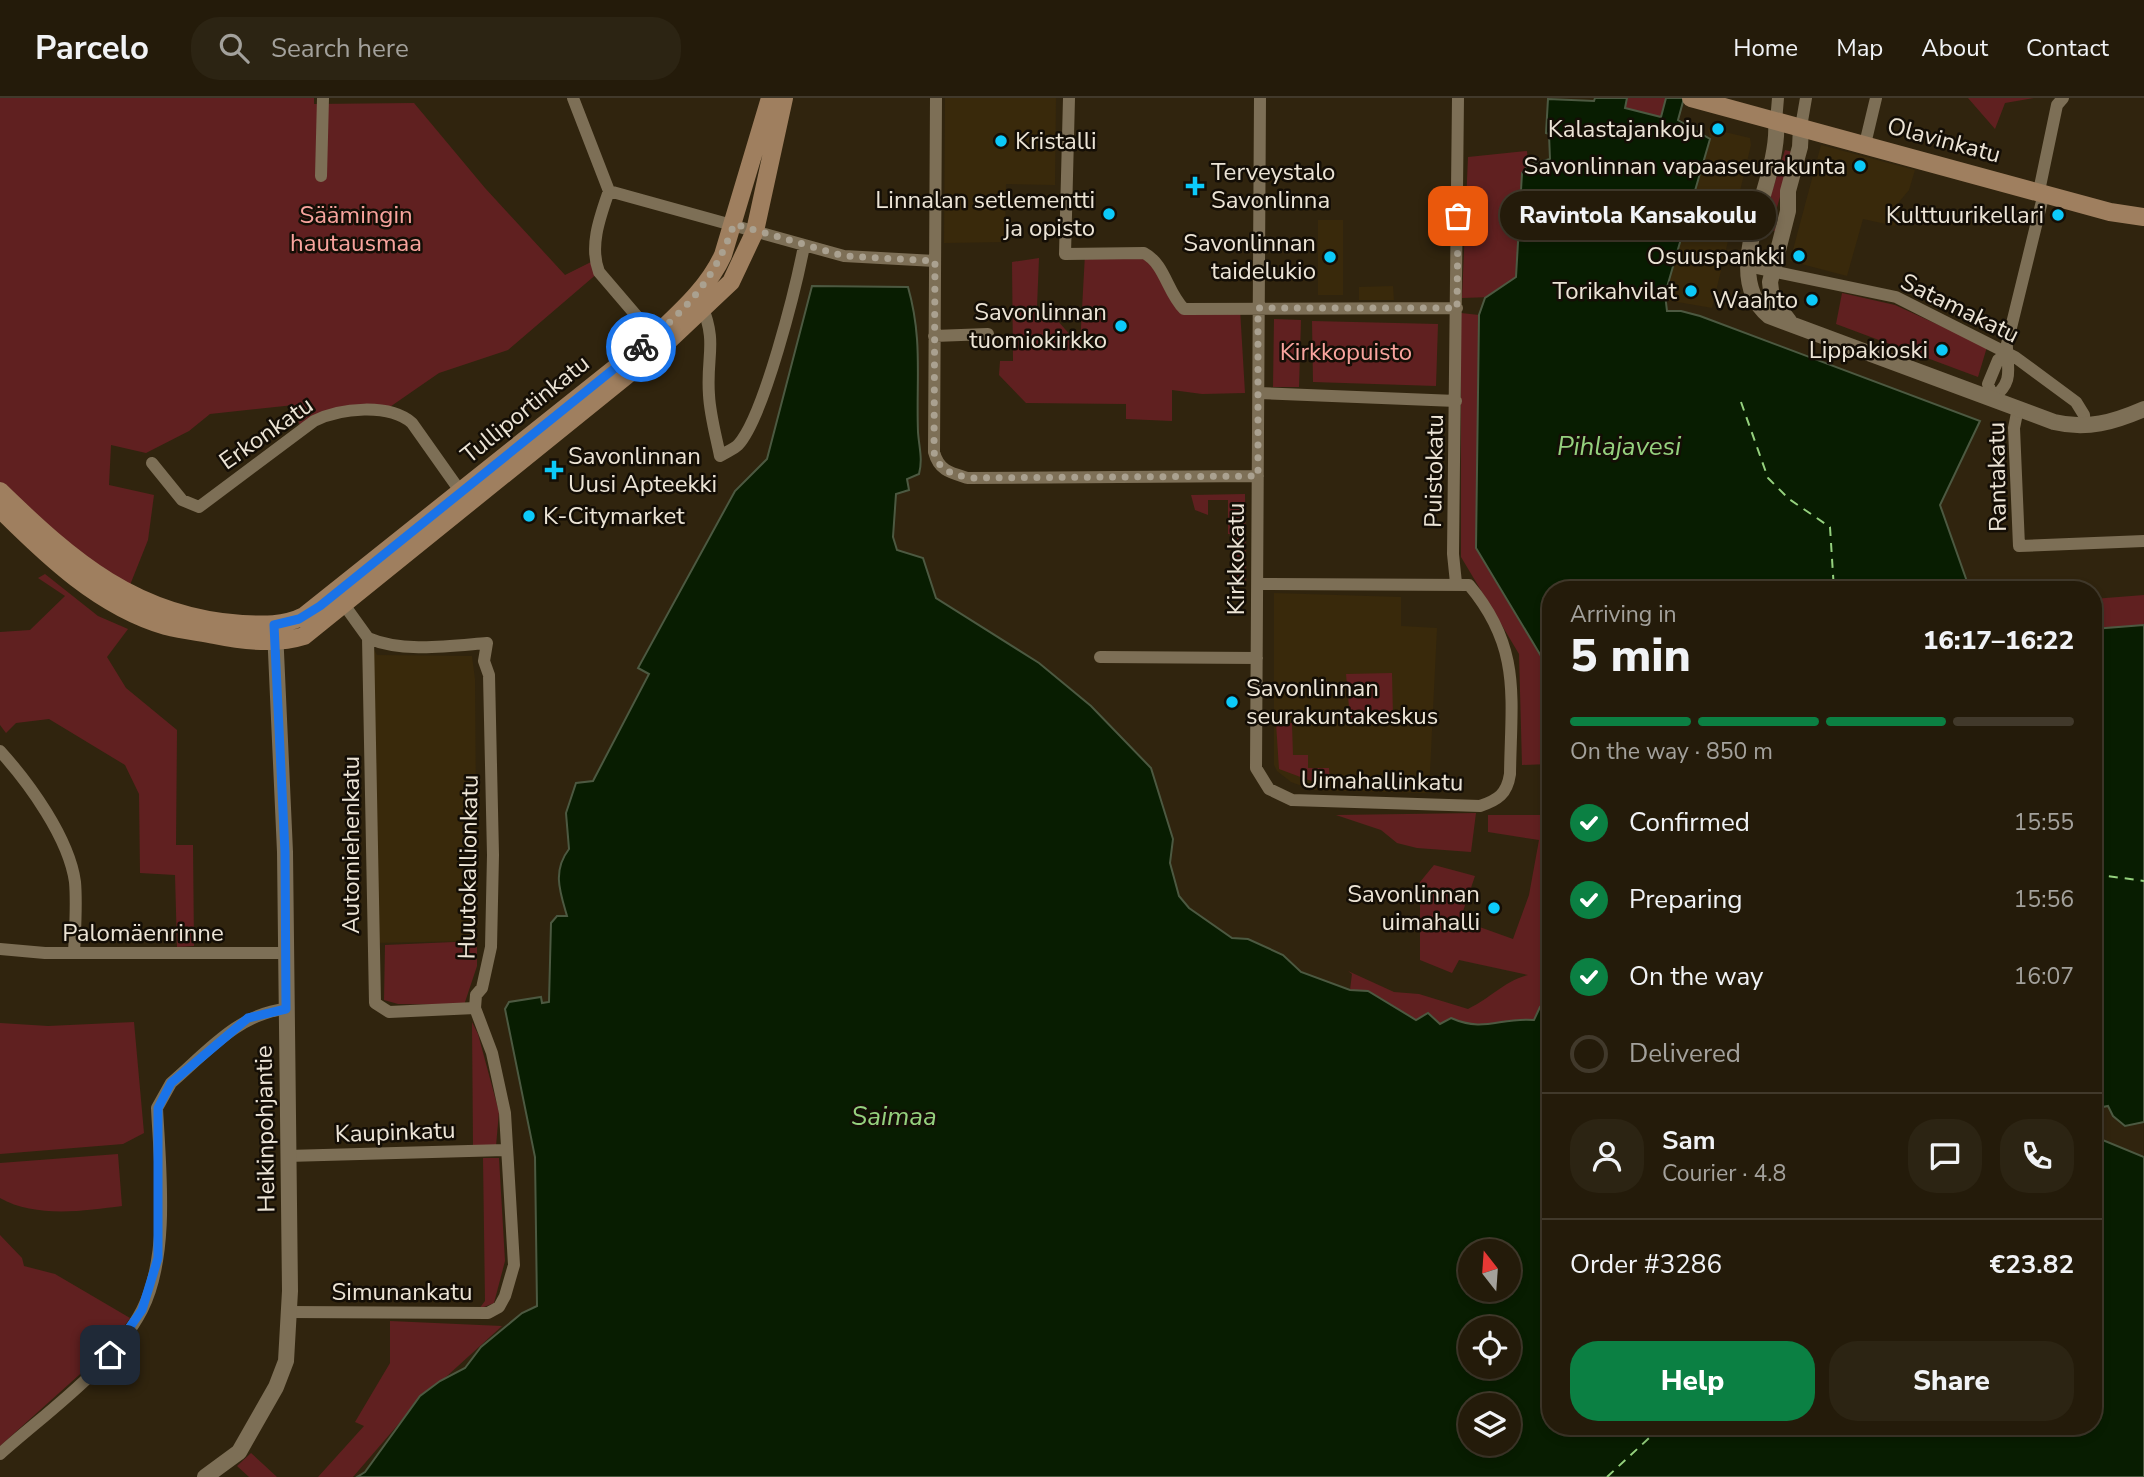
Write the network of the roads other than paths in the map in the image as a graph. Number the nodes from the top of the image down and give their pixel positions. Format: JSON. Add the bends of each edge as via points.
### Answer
{"nodes":[{"id":1,"x":323,"y":98,"type":"edge"},
{"id":2,"x":573,"y":98,"type":"edge"},
{"id":3,"x":770,"y":98,"type":"edge"},
{"id":4,"x":783,"y":98,"type":"edge"},
{"id":5,"x":936,"y":98,"type":"edge"},
{"id":6,"x":1069,"y":98,"type":"edge"},
{"id":7,"x":1260,"y":98,"type":"edge"},
{"id":8,"x":1458,"y":98,"type":"edge"},
{"id":9,"x":1691,"y":98,"type":"edge"},
{"id":10,"x":1778,"y":98,"type":"edge"},
{"id":11,"x":1807,"y":98,"type":"edge"},
{"id":12,"x":1876,"y":98,"type":"edge"},
{"id":13,"x":2063,"y":98,"type":"edge"},
{"id":14,"x":1776,"y":122,"type":"junction"},
{"id":15,"x":1801,"y":127,"type":"junction"},
{"id":16,"x":1865,"y":144,"type":"junction"},
{"id":17,"x":321,"y":176,"type":"dead end"},
{"id":18,"x":609,"y":191,"type":"junction"},
{"id":19,"x":2041,"y":192,"type":"junction"},
{"id":20,"x":2144,"y":217,"type":"edge"},
{"id":21,"x":734,"y":224,"type":"junction"},
{"id":22,"x":755,"y":231,"type":"junction"},
{"id":23,"x":804,"y":246,"type":"junction"},
{"id":24,"x":935,"y":261,"type":"junction"},
{"id":25,"x":1747,"y":266,"type":"junction"},
{"id":26,"x":1771,"y":272,"type":"junction"},
{"id":27,"x":700,"y":303,"type":"junction"},
{"id":28,"x":1258,"y":308,"type":"junction"},
{"id":29,"x":1457,"y":308,"type":"junction"},
{"id":30,"x":1793,"y":325,"type":"junction"},
{"id":31,"x":988,"y":334,"type":"dead end"},
{"id":32,"x":934,"y":336,"type":"junction"},
{"id":33,"x":658,"y":342,"type":"junction"},
{"id":34,"x":2007,"y":353,"type":"junction"},
{"id":35,"x":1259,"y":393,"type":"junction"},
{"id":36,"x":1993,"y":398,"type":"junction"},
{"id":37,"x":1456,"y":401,"type":"junction"},
{"id":38,"x":2018,"y":408,"type":"junction"},
{"id":39,"x":2144,"y":409,"type":"edge"},
{"id":40,"x":2085,"y":426,"type":"junction"},
{"id":41,"x":152,"y":463,"type":"dead end"},
{"id":42,"x":1258,"y":476,"type":"junction"},
{"id":43,"x":0,"y":491,"type":"edge"},
{"id":44,"x":466,"y":498,"type":"junction"},
{"id":45,"x":0,"y":509,"type":"edge"},
{"id":46,"x":2144,"y":541,"type":"edge"},
{"id":47,"x":1457,"y":583,"type":"junction"},
{"id":48,"x":1258,"y":584,"type":"junction"},
{"id":49,"x":340,"y":599,"type":"junction"},
{"id":50,"x":275,"y":633,"type":"junction"},
{"id":51,"x":368,"y":638,"type":"junction"},
{"id":52,"x":1100,"y":657,"type":"dead end"},
{"id":53,"x":1257,"y":657,"type":"junction"},
{"id":54,"x":0,"y":751,"type":"edge"},
{"id":55,"x":1256,"y":768,"type":"joint"},
{"id":56,"x":0,"y":949,"type":"edge"},
{"id":57,"x":74,"y":953,"type":"junction"},
{"id":58,"x":287,"y":953,"type":"junction"},
{"id":59,"x":475,"y":1008,"type":"junction"},
{"id":60,"x":286,"y":1009,"type":"junction"},
{"id":61,"x":505,"y":1150,"type":"junction"},
{"id":62,"x":287,"y":1156,"type":"junction"},
{"id":63,"x":289,"y":1312,"type":"junction"},
{"id":64,"x":0,"y":1454,"type":"edge"},
{"id":65,"x":205,"y":1477,"type":"edge"}],
"edges":[{"from":1,"to":17,"type":"street"},
{"from":2,"to":18,"type":"street"},
{"from":3,"to":21,"type":"main road","name":"Tulliportinkatu"},
{"from":4,"to":22,"type":"main road","name":"Tulliportinkatu"},
{"from":5,"to":24,"type":"street"},
{"from":6,"to":28,"type":"street","via":[[1065,254],[1144,253],[1154,258],[1184,309]]},
{"from":7,"to":28,"type":"street","name":"Kirkkokatu"},
{"from":8,"to":29,"type":"street","name":"Puistokatu"},
{"from":9,"to":14,"type":"main road","name":"Olavinkatu"},
{"from":10,"to":14,"type":"street"},
{"from":11,"to":15,"type":"street"},
{"from":12,"to":16,"type":"street"},
{"from":13,"to":19,"type":"street","via":[[2057,105]]},
{"from":14,"to":15,"type":"main road","name":"Olavinkatu"},
{"from":14,"to":25,"type":"street","via":[[1775,153]]},
{"from":15,"to":16,"type":"main road","name":"Olavinkatu"},
{"from":15,"to":26,"type":"street","via":[[1788,211]]},
{"from":16,"to":19,"type":"main road","name":"Olavinkatu"},
{"from":18,"to":21,"type":"street"},
{"from":18,"to":33,"type":"street","via":[[597,226],[594,260]]},
{"from":19,"to":20,"type":"main road","name":"Olavinkatu"},
{"from":19,"to":34,"type":"street"},
{"from":21,"to":22,"type":"street"},
{"from":21,"to":27,"type":"main road","name":"Tulliportinkatu"},
{"from":22,"to":23,"type":"street"},
{"from":22,"to":27,"type":"main road","name":"Tulliportinkatu","via":[[731,282]]},
{"from":23,"to":24,"type":"street","via":[[844,256]]},
{"from":23,"to":27,"type":"street","via":[[752,422],[738,445],[720,456],[709,399],[708,364],[713,344]]},
{"from":24,"to":32,"type":"street"},
{"from":25,"to":26,"type":"street","name":"Satamakatu"},
{"from":25,"to":30,"type":"street","via":[[1748,285],[1760,308]]},
{"from":26,"to":30,"type":"street","via":[[1772,299]]},
{"from":26,"to":34,"type":"street","name":"Satamakatu","via":[[1896,297]]},
{"from":27,"to":33,"type":"main road","name":"Tulliportinkatu"},
{"from":28,"to":29,"type":"street"},
{"from":28,"to":35,"type":"street","name":"Kirkkokatu"},
{"from":29,"to":37,"type":"street","name":"Puistokatu"},
{"from":30,"to":36,"type":"street"},
{"from":31,"to":32,"type":"street"},
{"from":32,"to":42,"type":"street","via":[[934,452],[947,472],[968,478]]},
{"from":33,"to":44,"type":"main road","name":"Tulliportinkatu"},
{"from":34,"to":36,"type":"street","via":[[1998,360],[1988,384]]},
{"from":34,"to":40,"type":"street","name":"Satamakatu","via":[[2076,402]]},
{"from":35,"to":37,"type":"street"},
{"from":35,"to":42,"type":"street","name":"Kirkkokatu"},
{"from":36,"to":38,"type":"street"},
{"from":37,"to":47,"type":"street","name":"Puistokatu","via":[[1453,554]]},
{"from":38,"to":40,"type":"street","via":[[2054,422]]},
{"from":38,"to":46,"type":"street","name":"Rantakatu","via":[[2014,428],[2019,545]]},
{"from":39,"to":40,"type":"street","via":[[2111,423]]},
{"from":41,"to":44,"type":"street","name":"Erkonkatu","via":[[183,500],[199,507],[314,421],[330,413],[384,411],[403,415],[412,423]]},
{"from":42,"to":48,"type":"street","name":"Kirkkokatu"},
{"from":43,"to":50,"type":"main road","via":[[57,547],[138,598],[171,611]]},
{"from":44,"to":49,"type":"main road","name":"Tulliportinkatu"},
{"from":45,"to":50,"type":"main road","via":[[48,556],[103,596],[139,615],[165,626],[214,635]]},
{"from":47,"to":48,"type":"street"},
{"from":47,"to":55,"type":"street","name":"Uimahallinkatu","via":[[1469,585],[1476,593],[1507,648],[1511,670],[1508,785],[1499,800],[1480,806],[1292,800],[1269,789]]},
{"from":48,"to":53,"type":"street","name":"Kirkkokatu"},
{"from":49,"to":50,"type":"main road","name":"Tulliportinkatu","via":[[304,636]]},
{"from":49,"to":51,"type":"street"},
{"from":50,"to":58,"type":"street","name":"Heikinpohjantie"},
{"from":51,"to":59,"type":"street","name":"Automiehenkatu","via":[[375,1003],[389,1012]]},
{"from":51,"to":59,"type":"street","name":"Huutokallionkatu","via":[[399,646],[487,643],[492,923],[491,947]]},
{"from":52,"to":53,"type":"street"},
{"from":53,"to":55,"type":"street","name":"Kirkkokatu"},
{"from":54,"to":57,"type":"street","via":[[32,787],[70,862],[75,883]]},
{"from":56,"to":57,"type":"street","name":"Palomäenrinne"},
{"from":57,"to":58,"type":"street","name":"Palomäenrinne"},
{"from":58,"to":60,"type":"street","name":"Heikinpohjantie"},
{"from":59,"to":61,"type":"street","via":[[501,1093]]},
{"from":60,"to":62,"type":"street","name":"Heikinpohjantie"},
{"from":60,"to":64,"type":"street","via":[[248,1018],[162,1094],[158,1108],[158,1258],[142,1310],[110,1355]]},
{"from":61,"to":62,"type":"street","name":"Kaupinkatu"},
{"from":61,"to":63,"type":"street","name":"Simunankatu","via":[[514,1265],[499,1307],[488,1313]]},
{"from":62,"to":63,"type":"street","name":"Heikinpohjantie"},
{"from":63,"to":65,"type":"street","name":"Heikinpohjantie","via":[[286,1361],[276,1387],[239,1452]]}]}
